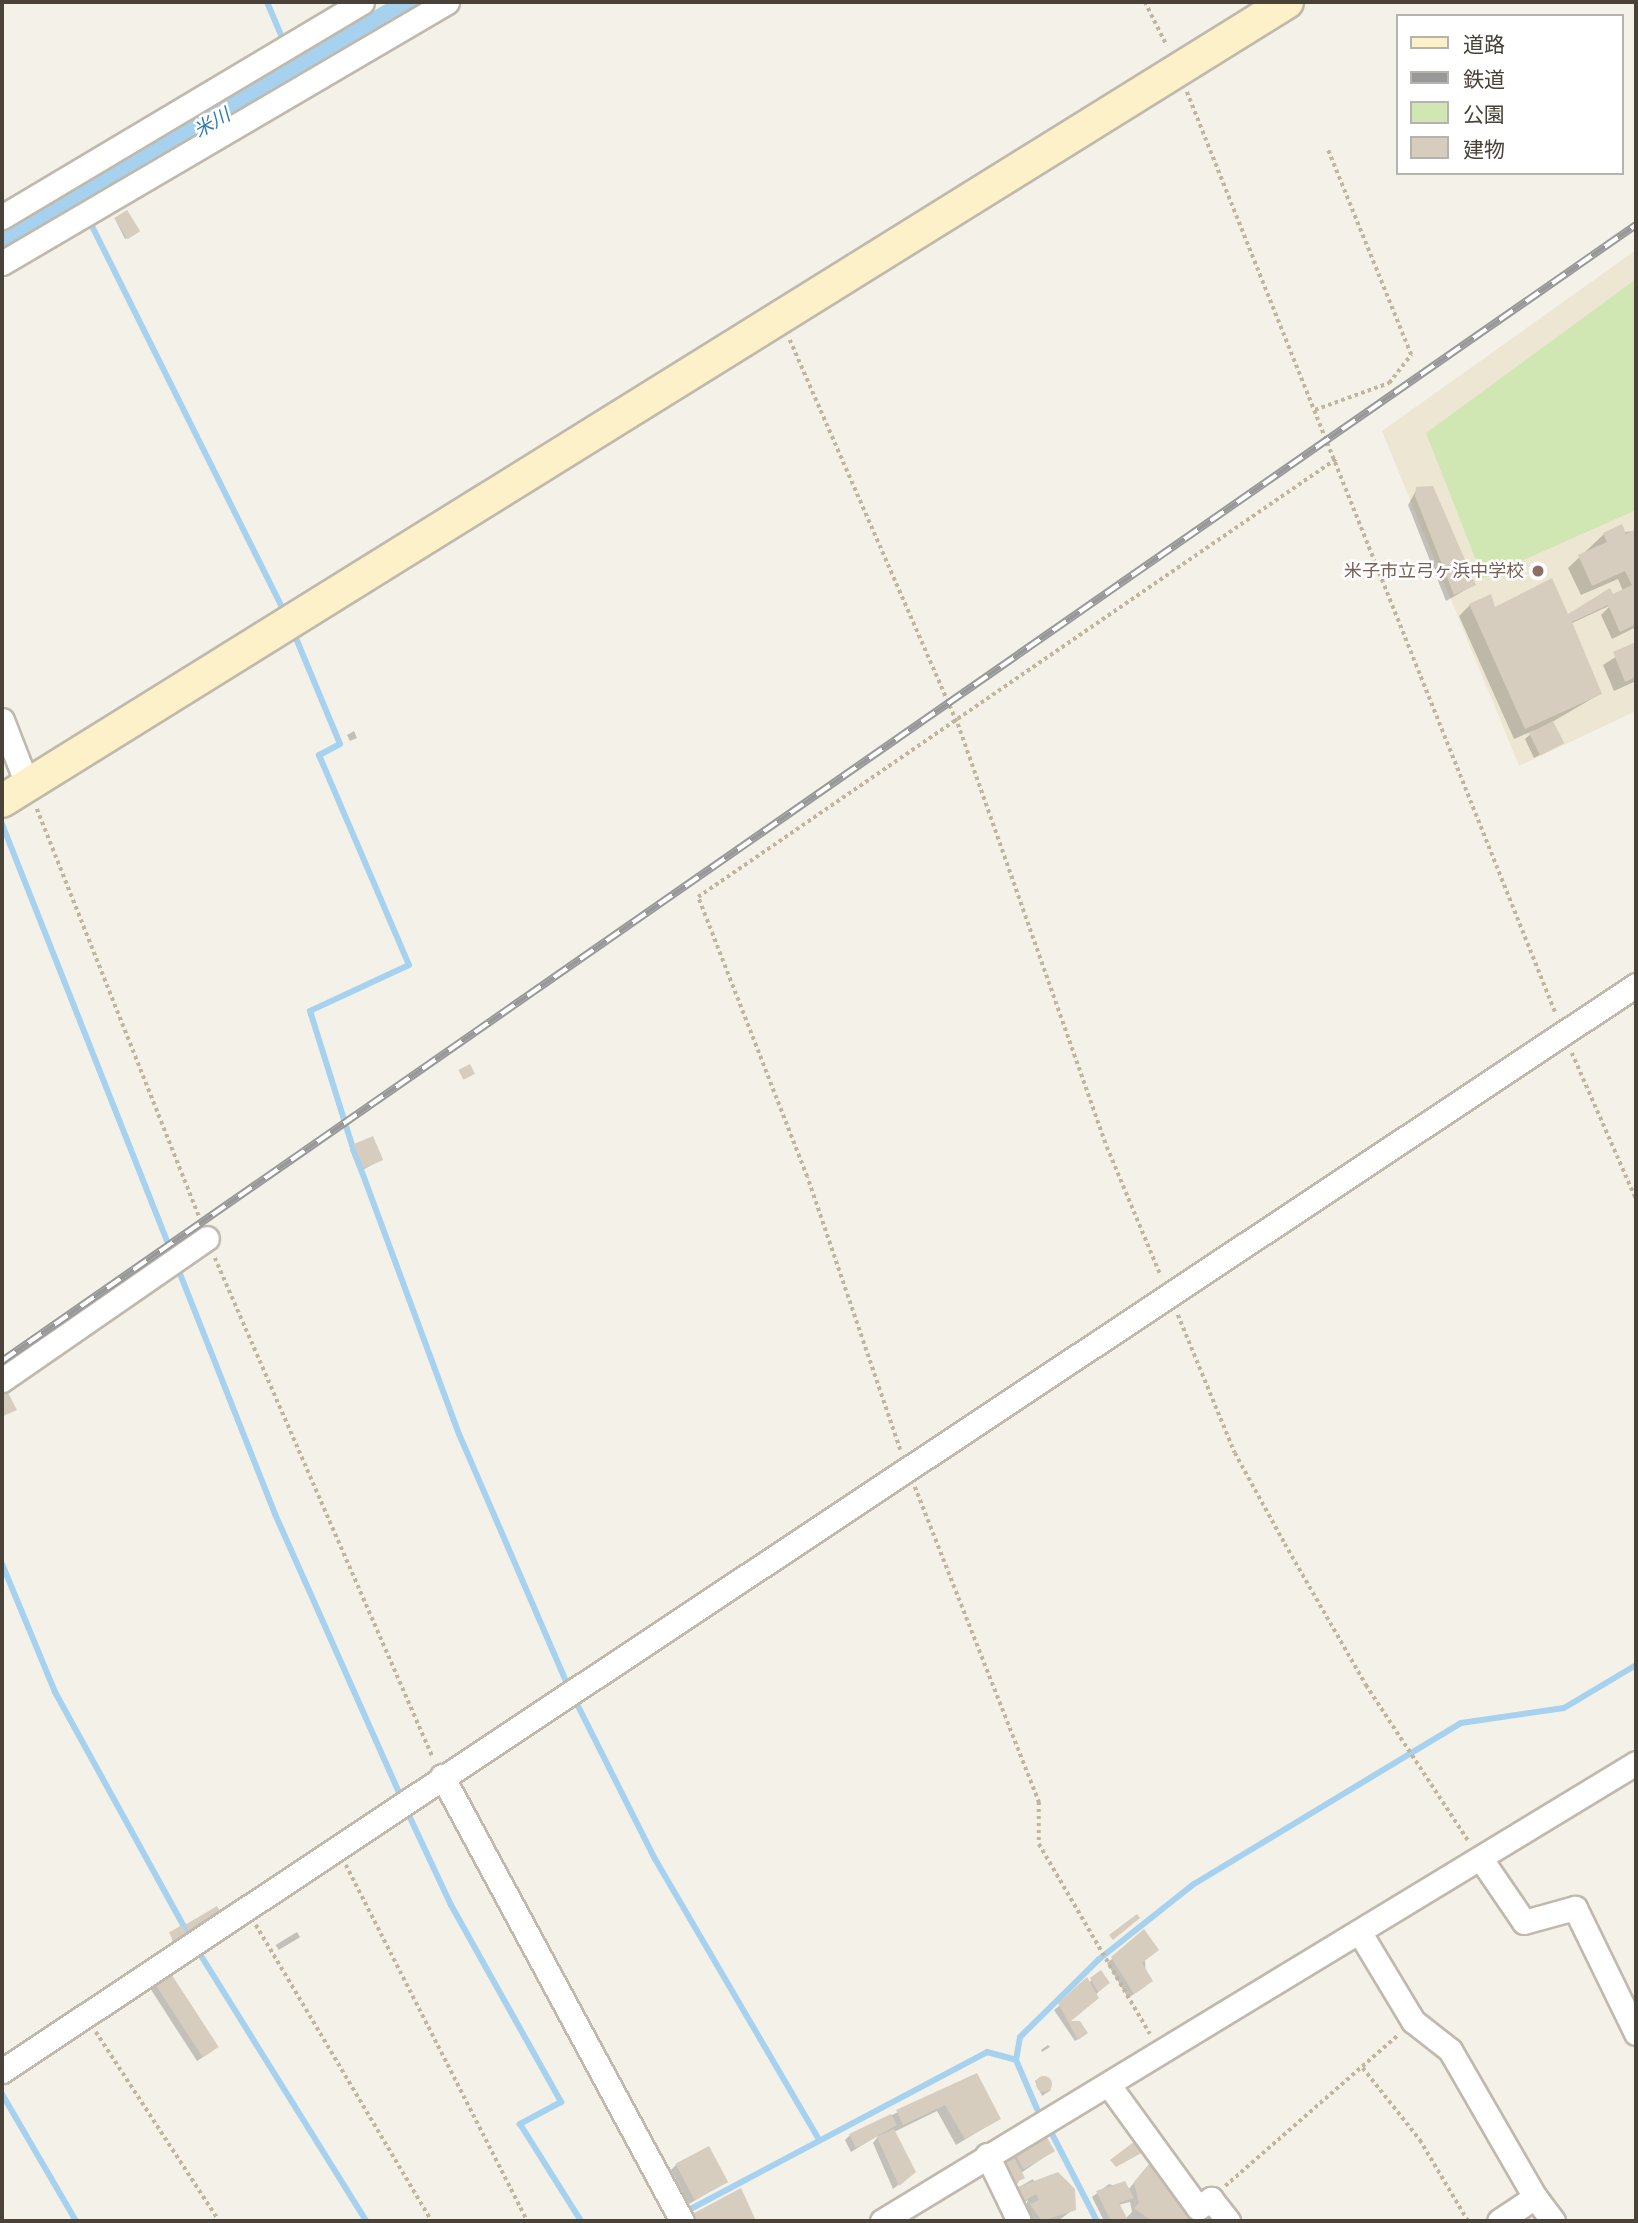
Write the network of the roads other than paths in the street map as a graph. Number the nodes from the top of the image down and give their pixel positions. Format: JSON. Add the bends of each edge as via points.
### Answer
{"nodes":[{"id":1,"x":362,"y":2,"type":"edge"},
{"id":2,"x":447,"y":2,"type":"edge"},
{"id":3,"x":1287,"y":2,"type":"edge"},
{"id":4,"x":95,"y":188,"type":"junction"},
{"id":5,"x":2,"y":217,"type":"edge"},
{"id":6,"x":2,"y":263,"type":"edge"},
{"id":7,"x":2,"y":720,"type":"edge"},
{"id":8,"x":14,"y":793,"type":"edge"},
{"id":9,"x":1636,"y":985,"type":"edge"},
{"id":10,"x":207,"y":1238,"type":"road end"},
{"id":11,"x":2,"y":1380,"type":"edge"},
{"id":12,"x":1636,"y":1763,"type":"edge"},
{"id":13,"x":442,"y":1776,"type":"junction"},
{"id":14,"x":1481,"y":1859,"type":"junction"},
{"id":15,"x":1360,"y":1933,"type":"junction"},
{"id":16,"x":1636,"y":2033,"type":"edge"},
{"id":17,"x":2,"y":2071,"type":"edge"},
{"id":18,"x":1108,"y":2084,"type":"junction"},
{"id":19,"x":987,"y":2155,"type":"junction"},
{"id":20,"x":1535,"y":2197,"type":"junction"},
{"id":21,"x":682,"y":2221,"type":"edge"},
{"id":22,"x":882,"y":2221,"type":"edge"},
{"id":23,"x":1019,"y":2221,"type":"edge"},
{"id":24,"x":1228,"y":2221,"type":"edge"},
{"id":25,"x":1499,"y":2221,"type":"edge"},
{"id":26,"x":1553,"y":2221,"type":"edge"}],
"edges":[{"from":1,"to":4,"type":"street"},
{"from":2,"to":4,"type":"street"},
{"from":3,"to":8,"type":"street"},
{"from":4,"to":5,"type":"street"},
{"from":4,"to":6,"type":"street"},
{"from":7,"to":8,"type":"street"},
{"from":9,"to":13,"type":"street"},
{"from":10,"to":11,"type":"street"},
{"from":12,"to":14,"type":"street"},
{"from":13,"to":17,"type":"street"},
{"from":13,"to":21,"type":"street"},
{"from":14,"to":15,"type":"street"},
{"from":14,"to":16,"type":"street","via":[[1524,1922],[1575,1908]]},
{"from":15,"to":18,"type":"street"},
{"from":15,"to":20,"type":"street","via":[[1413,2021],[1450,2050]]},
{"from":18,"to":19,"type":"street"},
{"from":18,"to":24,"type":"street","via":[[1198,2208],[1210,2199]]},
{"from":19,"to":22,"type":"street"},
{"from":19,"to":23,"type":"street"},
{"from":20,"to":25,"type":"street"},
{"from":20,"to":26,"type":"street"}]}
